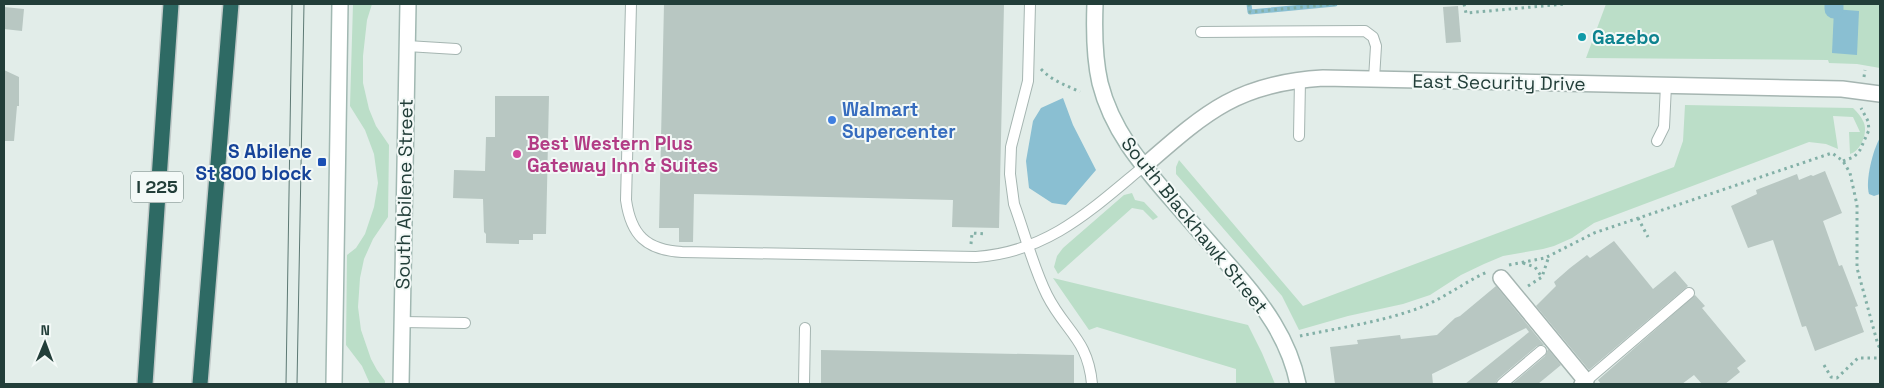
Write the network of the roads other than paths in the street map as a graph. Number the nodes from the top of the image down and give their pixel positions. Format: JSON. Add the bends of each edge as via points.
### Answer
{"nodes":[{"id":1,"x":171,"y":4,"type":"edge"},
{"id":2,"x":231,"y":4,"type":"edge"},
{"id":3,"x":340,"y":4,"type":"edge"},
{"id":4,"x":408,"y":4,"type":"edge"},
{"id":5,"x":631,"y":4,"type":"edge"},
{"id":6,"x":1030,"y":4,"type":"edge"},
{"id":7,"x":1094,"y":4,"type":"edge"},
{"id":8,"x":1201,"y":32,"type":"dead end"},
{"id":9,"x":407,"y":46,"type":"junction"},
{"id":10,"x":456,"y":49,"type":"dead end"},
{"id":11,"x":1374,"y":79,"type":"junction"},
{"id":12,"x":1300,"y":80,"type":"junction"},
{"id":13,"x":1666,"y":85,"type":"junction"},
{"id":14,"x":1880,"y":94,"type":"edge"},
{"id":15,"x":1299,"y":136,"type":"dead end"},
{"id":16,"x":1657,"y":141,"type":"dead end"},
{"id":17,"x":1143,"y":167,"type":"junction"},
{"id":18,"x":1029,"y":246,"type":"junction"},
{"id":19,"x":210,"y":260,"type":"junction"},
{"id":20,"x":1498,"y":271,"type":"road end"},
{"id":21,"x":1689,"y":293,"type":"dead end"},
{"id":22,"x":402,"y":322,"type":"junction"},
{"id":23,"x":465,"y":323,"type":"dead end"},
{"id":24,"x":805,"y":328,"type":"dead end"},
{"id":25,"x":1541,"y":351,"type":"dead end"},
{"id":26,"x":145,"y":380,"type":"edge"},
{"id":27,"x":1584,"y":383,"type":"edge"},
{"id":28,"x":200,"y":384,"type":"edge"},
{"id":29,"x":208,"y":384,"type":"edge"},
{"id":30,"x":334,"y":384,"type":"edge"},
{"id":31,"x":401,"y":384,"type":"edge"},
{"id":32,"x":804,"y":384,"type":"edge"},
{"id":33,"x":1092,"y":384,"type":"edge"},
{"id":34,"x":1298,"y":384,"type":"edge"},
{"id":35,"x":1502,"y":384,"type":"edge"}],
"edges":[{"from":1,"to":26,"type":"highway","number":"I 225"},
{"from":2,"to":19,"type":"highway"},
{"from":3,"to":30,"type":"street"},
{"from":4,"to":9,"type":"street","name":"South Abilene Street"},
{"from":5,"to":18,"type":"lane","via":[[626,200],[630,221],[642,239],[651,245],[682,252],[976,257],[1000,255]]},
{"from":6,"to":18,"type":"lane","via":[[1028,81],[1013,136],[1010,174],[1014,204]]},
{"from":7,"to":17,"type":"street","name":"South Blackhawk Street","via":[[1095,49],[1104,95],[1115,124]]},
{"from":8,"to":11,"type":"lane","via":[[1365,31],[1373,37],[1376,46]]},
{"from":9,"to":10,"type":"lane"},
{"from":9,"to":22,"type":"street","name":"South Abilene Street"},
{"from":11,"to":12,"type":"street","name":"East Security Drive"},
{"from":11,"to":13,"type":"street","name":"East Security Drive"},
{"from":12,"to":15,"type":"lane"},
{"from":12,"to":17,"type":"street","name":"East Security Drive","via":[[1260,88],[1216,108]]},
{"from":13,"to":14,"type":"street","name":"East Security Drive","via":[[1842,89]]},
{"from":13,"to":16,"type":"lane","via":[[1664,127]]},
{"from":17,"to":18,"type":"lane","via":[[1080,219]]},
{"from":17,"to":34,"type":"street","name":"South Blackhawk Street","via":[[1264,307],[1283,340]]},
{"from":18,"to":33,"type":"lane","via":[[1047,295],[1085,351]]},
{"from":19,"to":28,"type":"highway"},
{"from":19,"to":29,"type":"highway"},
{"from":20,"to":27,"type":"street"},
{"from":21,"to":27,"type":"lane"},
{"from":22,"to":23,"type":"lane"},
{"from":22,"to":31,"type":"street","name":"South Abilene Street"},
{"from":24,"to":32,"type":"lane"},
{"from":25,"to":35,"type":"lane"}]}
